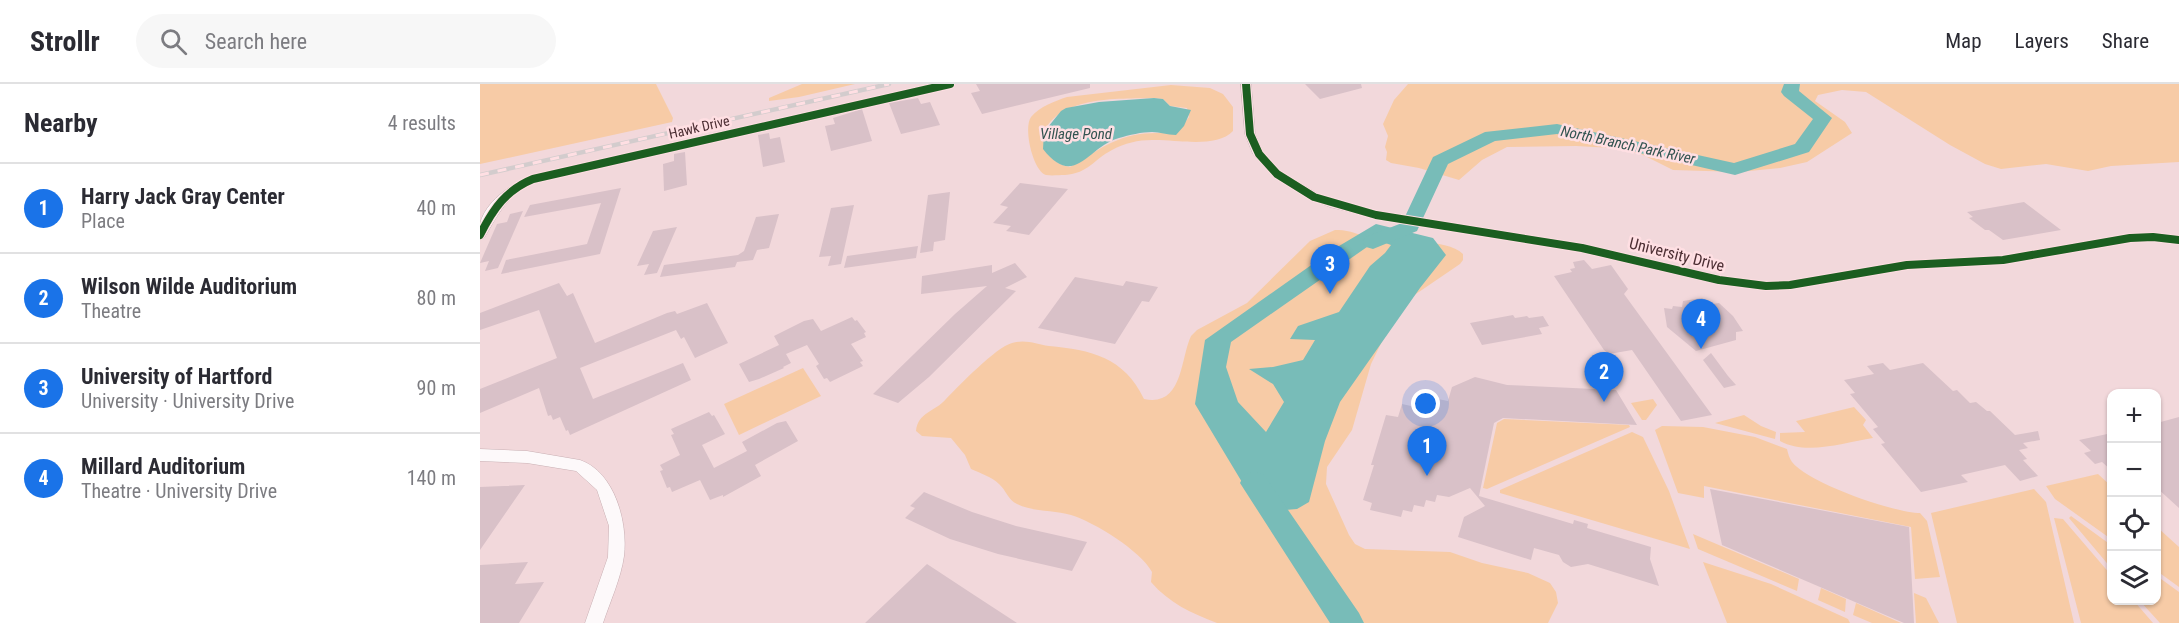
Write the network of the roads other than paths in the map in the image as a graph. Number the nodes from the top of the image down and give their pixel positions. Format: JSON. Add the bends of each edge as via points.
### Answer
{"nodes":[{"id":1,"x":950,"y":84,"type":"edge"},
{"id":2,"x":1246,"y":84,"type":"edge"},
{"id":3,"x":480,"y":235,"type":"edge"},
{"id":4,"x":2179,"y":240,"type":"edge"},
{"id":5,"x":480,"y":455,"type":"edge"},
{"id":6,"x":594,"y":623,"type":"edge"}],
"edges":[{"from":1,"to":3,"type":"street","name":"Hawk Drive","via":[[533,178],[500,198]]},
{"from":2,"to":4,"type":"street","name":"University Drive","via":[[1250,140],[1272,170],[1321,200],[1395,218],[1602,252],[1737,284],[1790,285],[1914,265],[2003,260],[2130,238]]},
{"from":5,"to":6,"type":"street","via":[[527,457],[580,466],[604,487],[617,526],[616,557]]}]}
